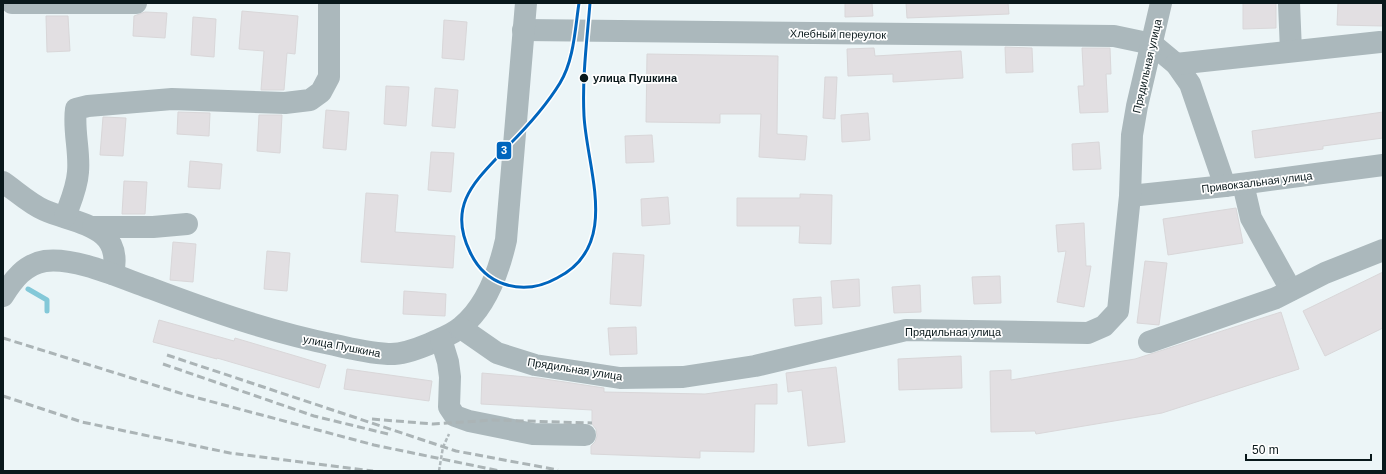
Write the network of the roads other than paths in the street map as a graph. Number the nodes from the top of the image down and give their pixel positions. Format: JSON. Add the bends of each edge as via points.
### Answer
{"nodes":[{"id":1,"x":12,"y":3,"type":"edge"},
{"id":2,"x":136,"y":3,"type":"edge"},
{"id":3,"x":329,"y":3,"type":"edge"},
{"id":4,"x":522,"y":3,"type":"edge"},
{"id":5,"x":1161,"y":3,"type":"edge"},
{"id":6,"x":1289,"y":3,"type":"edge"},
{"id":7,"x":523,"y":30,"type":"junction"},
{"id":8,"x":1380,"y":42,"type":"dead end"},
{"id":9,"x":1152,"y":44,"type":"junction"},
{"id":10,"x":1291,"y":51,"type":"junction"},
{"id":11,"x":1176,"y":64,"type":"junction"},
{"id":12,"x":1383,"y":165,"type":"edge"},
{"id":13,"x":3,"y":182,"type":"edge"},
{"id":14,"x":1234,"y":185,"type":"junction"},
{"id":15,"x":1130,"y":196,"type":"junction"},
{"id":16,"x":65,"y":217,"type":"junction"},
{"id":17,"x":187,"y":224,"type":"dead end"},
{"id":18,"x":93,"y":227,"type":"junction"},
{"id":19,"x":1383,"y":250,"type":"edge"},
{"id":20,"x":112,"y":274,"type":"junction"},
{"id":21,"x":1291,"y":290,"type":"junction"},
{"id":22,"x":3,"y":296,"type":"edge"},
{"id":23,"x":461,"y":328,"type":"junction"},
{"id":24,"x":441,"y":339,"type":"junction"},
{"id":25,"x":1149,"y":342,"type":"dead end"},
{"id":26,"x":585,"y":435,"type":"dead end"}],
"edges":[{"from":1,"to":2,"type":"street"},
{"from":3,"to":16,"type":"street","via":[[329,77],[321,92],[310,100],[284,103],[172,99],[76,109],[74,120],[79,172],[76,189]]},
{"from":4,"to":7,"type":"street","name":"улица Пушкина"},
{"from":5,"to":9,"type":"street","name":"Прядильная улица"},
{"from":6,"to":10,"type":"street"},
{"from":7,"to":9,"type":"street","name":"Хлебный переулок","via":[[1114,36]]},
{"from":7,"to":23,"type":"street","name":"улица Пушкина","via":[[506,240],[494,280],[477,310]]},
{"from":8,"to":10,"type":"street"},
{"from":9,"to":11,"type":"street"},
{"from":9,"to":15,"type":"street","name":"Прядильная улица","via":[[1132,135]]},
{"from":10,"to":11,"type":"street"},
{"from":11,"to":14,"type":"street","via":[[1190,84]]},
{"from":12,"to":14,"type":"street","name":"Привокзальная улица"},
{"from":13,"to":16,"type":"street","via":[[43,210]]},
{"from":14,"to":15,"type":"street","name":"Привокзальная улица"},
{"from":14,"to":21,"type":"street"},
{"from":15,"to":23,"type":"street","name":"Прядильная улица","via":[[1118,311],[1104,326],[1088,333],[906,330],[755,366],[683,377],[620,378],[535,365],[497,353]]},
{"from":16,"to":18,"type":"street"},
{"from":17,"to":18,"type":"street"},
{"from":18,"to":20,"type":"street","via":[[107,240],[115,255]]},
{"from":19,"to":21,"type":"street","via":[[1324,273]]},
{"from":20,"to":22,"type":"street","name":"улица Пушкина","via":[[82,265],[44,261],[27,268],[14,278]]},
{"from":20,"to":24,"type":"street","name":"улица Пушкина","via":[[218,314],[301,338],[345,347],[389,354],[417,349]]},
{"from":21,"to":25,"type":"street","via":[[1276,298]]},
{"from":23,"to":24,"type":"street","name":"улица Пушкина"},
{"from":24,"to":26,"type":"street","via":[[450,377],[449,407],[455,416],[533,434]]}]}
